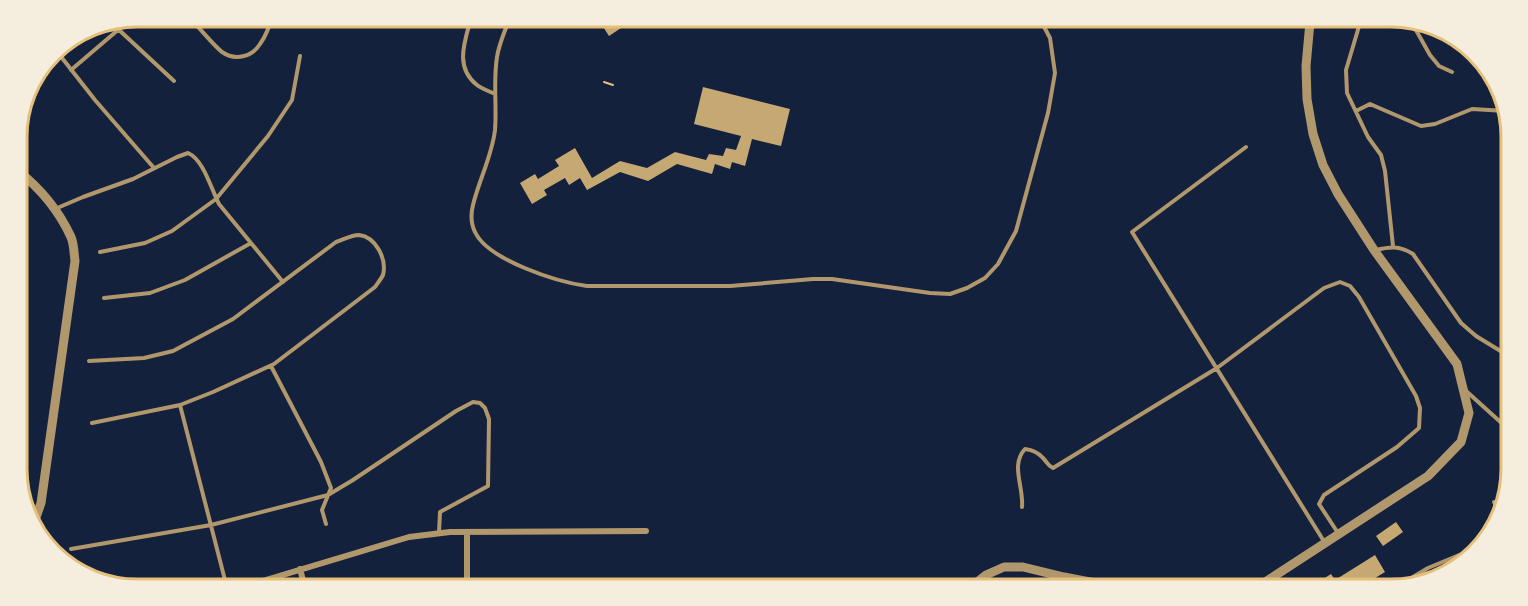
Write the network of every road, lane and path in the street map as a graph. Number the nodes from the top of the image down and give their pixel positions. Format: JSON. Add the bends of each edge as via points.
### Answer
{"nodes":[{"id":1,"x":198,"y":27,"type":"edge"},
{"id":2,"x":268,"y":27,"type":"edge"},
{"id":3,"x":469,"y":27,"type":"edge"},
{"id":4,"x":507,"y":27,"type":"edge"},
{"id":5,"x":1044,"y":27,"type":"edge"},
{"id":6,"x":1310,"y":27,"type":"edge"},
{"id":7,"x":1359,"y":27,"type":"edge"},
{"id":8,"x":118,"y":29,"type":"joint"},
{"id":9,"x":1416,"y":30,"type":"edge"},
{"id":10,"x":300,"y":56,"type":"dead end"},
{"id":11,"x":61,"y":57,"type":"edge"},
{"id":12,"x":71,"y":70,"type":"junction"},
{"id":13,"x":1452,"y":72,"type":"dead end"},
{"id":14,"x":174,"y":81,"type":"dead end"},
{"id":15,"x":603,"y":82,"type":"dead end"},
{"id":16,"x":613,"y":85,"type":"dead end"},
{"id":17,"x":495,"y":94,"type":"junction"},
{"id":18,"x":1497,"y":110,"type":"edge"},
{"id":19,"x":1356,"y":111,"type":"junction"},
{"id":20,"x":1246,"y":147,"type":"dead end"},
{"id":21,"x":154,"y":168,"type":"junction"},
{"id":22,"x":27,"y":177,"type":"edge"},
{"id":23,"x":216,"y":199,"type":"junction"},
{"id":24,"x":55,"y":209,"type":"junction"},
{"id":25,"x":251,"y":243,"type":"junction"},
{"id":26,"x":1393,"y":246,"type":"junction"},
{"id":27,"x":1374,"y":250,"type":"junction"},
{"id":28,"x":100,"y":252,"type":"dead end"},
{"id":29,"x":283,"y":282,"type":"junction"},
{"id":30,"x":104,"y":297,"type":"dead end"},
{"id":31,"x":1501,"y":351,"type":"edge"},
{"id":32,"x":89,"y":361,"type":"dead end"},
{"id":33,"x":271,"y":366,"type":"junction"},
{"id":34,"x":1217,"y":368,"type":"junction"},
{"id":35,"x":1462,"y":387,"type":"junction"},
{"id":36,"x":180,"y":405,"type":"junction"},
{"id":37,"x":1501,"y":422,"type":"edge"},
{"id":38,"x":92,"y":423,"type":"dead end"},
{"id":39,"x":328,"y":495,"type":"junction"},
{"id":40,"x":1022,"y":507,"type":"dead end"},
{"id":41,"x":37,"y":514,"type":"edge"},
{"id":42,"x":326,"y":524,"type":"dead end"},
{"id":43,"x":211,"y":525,"type":"junction"},
{"id":44,"x":646,"y":531,"type":"dead end"},
{"id":45,"x":467,"y":532,"type":"junction"},
{"id":46,"x":439,"y":533,"type":"junction"},
{"id":47,"x":1339,"y":535,"type":"junction"},
{"id":48,"x":1325,"y":543,"type":"junction"},
{"id":49,"x":71,"y":549,"type":"dead end"},
{"id":50,"x":1459,"y":555,"type":"edge"},
{"id":51,"x":300,"y":569,"type":"junction"},
{"id":52,"x":1414,"y":576,"type":"edge"},
{"id":53,"x":1064,"y":577,"type":"joint"},
{"id":54,"x":225,"y":579,"type":"edge"},
{"id":55,"x":269,"y":579,"type":"edge"},
{"id":56,"x":303,"y":579,"type":"edge"},
{"id":57,"x":467,"y":579,"type":"edge"},
{"id":58,"x":981,"y":579,"type":"edge"},
{"id":59,"x":1074,"y":579,"type":"edge"},
{"id":60,"x":1270,"y":579,"type":"edge"}],
"edges":[{"from":1,"to":2,"type":"lane","via":[[223,53],[240,58],[259,46]]},
{"from":3,"to":17,"type":"lane","via":[[462,64],[477,85]]},
{"from":4,"to":17,"type":"lane","via":[[497,56]]},
{"from":5,"to":17,"type":"lane","via":[[1050,38],[1055,73],[1016,231],[998,264],[985,278],[950,294],[832,279],[730,286],[587,286],[555,280],[510,261],[483,244],[472,220],[472,206],[495,131]]},
{"from":6,"to":27,"type":"street","via":[[1307,99],[1313,134],[1338,194]]},
{"from":7,"to":19,"type":"lane","via":[[1346,70],[1347,93]]},
{"from":8,"to":12,"type":"lane"},
{"from":8,"to":14,"type":"lane"},
{"from":9,"to":13,"type":"lane","via":[[1439,66]]},
{"from":10,"to":23,"type":"lane","via":[[292,100]]},
{"from":11,"to":12,"type":"lane"},
{"from":12,"to":21,"type":"lane"},
{"from":15,"to":16,"type":"path"},
{"from":18,"to":19,"type":"lane","via":[[1472,109],[1421,126],[1370,104]]},
{"from":19,"to":26,"type":"lane","via":[[1381,155]]},
{"from":20,"to":34,"type":"lane","via":[[1132,232]]},
{"from":21,"to":23,"type":"lane","via":[[188,153],[195,156]]},
{"from":21,"to":24,"type":"lane"},
{"from":22,"to":24,"type":"street"},
{"from":23,"to":25,"type":"lane"},
{"from":23,"to":28,"type":"lane","via":[[172,231],[145,243]]},
{"from":24,"to":41,"type":"street","via":[[72,239],[75,261]]},
{"from":25,"to":29,"type":"lane"},
{"from":25,"to":30,"type":"lane","via":[[185,280],[150,293]]},
{"from":26,"to":27,"type":"lane"},
{"from":26,"to":31,"type":"lane","via":[[1413,254],[1461,323]]},
{"from":27,"to":35,"type":"street","via":[[1457,364]]},
{"from":29,"to":32,"type":"lane","via":[[234,319],[173,351],[144,358]]},
{"from":29,"to":33,"type":"lane","via":[[336,242],[356,235],[375,243],[384,261],[382,276],[375,287]]},
{"from":33,"to":36,"type":"lane"},
{"from":33,"to":39,"type":"lane","via":[[321,462],[331,488]]},
{"from":34,"to":40,"type":"lane","via":[[1053,468],[1035,451],[1025,448],[1017,467]]},
{"from":34,"to":47,"type":"lane","via":[[1324,288],[1340,282],[1350,286],[1359,297],[1416,396],[1419,428],[1324,495],[1319,504]]},
{"from":34,"to":48,"type":"lane"},
{"from":35,"to":37,"type":"lane"},
{"from":35,"to":47,"type":"street","via":[[1469,413],[1461,442],[1428,476]]},
{"from":36,"to":38,"type":"lane"},
{"from":36,"to":43,"type":"lane"},
{"from":39,"to":42,"type":"lane","via":[[322,510]]},
{"from":39,"to":43,"type":"lane"},
{"from":39,"to":46,"type":"lane","via":[[456,411],[473,402],[480,403],[489,419],[489,486],[440,512]]},
{"from":43,"to":49,"type":"lane"},
{"from":43,"to":54,"type":"lane"},
{"from":44,"to":45,"type":"street"},
{"from":45,"to":46,"type":"street"},
{"from":45,"to":57,"type":"street"},
{"from":46,"to":51,"type":"street","via":[[409,537]]},
{"from":47,"to":48,"type":"street"},
{"from":48,"to":60,"type":"street"},
{"from":50,"to":52,"type":"lane"},
{"from":51,"to":55,"type":"street"},
{"from":51,"to":56,"type":"street"},
{"from":53,"to":58,"type":"street","via":[[1023,567],[1004,567]]},
{"from":53,"to":59,"type":"street"}]}
